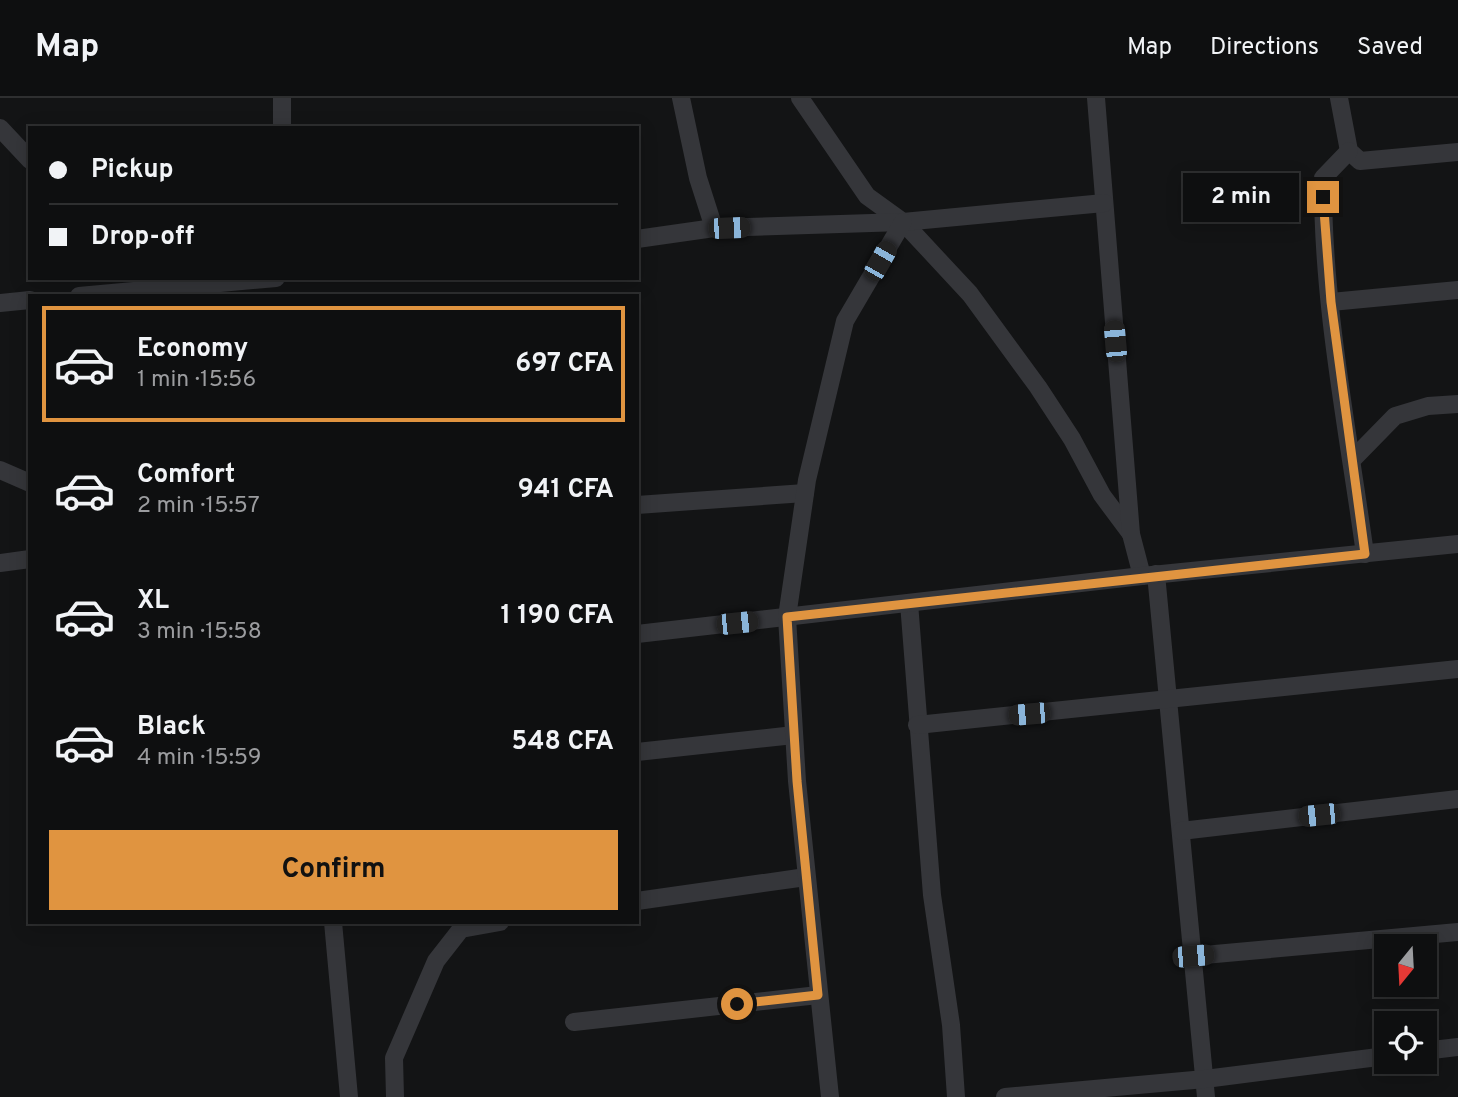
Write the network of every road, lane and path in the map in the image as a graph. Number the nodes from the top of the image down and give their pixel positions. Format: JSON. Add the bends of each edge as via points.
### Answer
{"nodes":[{"id":1,"x":282,"y":98,"type":"edge"},
{"id":2,"x":681,"y":98,"type":"edge"},
{"id":3,"x":800,"y":98,"type":"edge"},
{"id":4,"x":1096,"y":98,"type":"edge"},
{"id":5,"x":1339,"y":98,"type":"edge"},
{"id":6,"x":282,"y":126,"type":"edge"},
{"id":7,"x":0,"y":128,"type":"edge"},
{"id":8,"x":1349,"y":151,"type":"junction"},
{"id":9,"x":1458,"y":152,"type":"edge"},
{"id":10,"x":28,"y":158,"type":"edge"},
{"id":11,"x":1104,"y":203,"type":"junction"},
{"id":12,"x":903,"y":222,"type":"junction"},
{"id":13,"x":714,"y":228,"type":"junction"},
{"id":14,"x":639,"y":239,"type":"edge"},
{"id":15,"x":254,"y":280,"type":"edge"},
{"id":16,"x":1458,"y":290,"type":"edge"},
{"id":17,"x":101,"y":294,"type":"edge"},
{"id":18,"x":28,"y":300,"type":"edge"},
{"id":19,"x":1331,"y":302,"type":"junction"},
{"id":20,"x":0,"y":303,"type":"edge"},
{"id":21,"x":1458,"y":404,"type":"edge"},
{"id":22,"x":1352,"y":460,"type":"junction"},
{"id":23,"x":0,"y":470,"type":"edge"},
{"id":24,"x":28,"y":482,"type":"edge"},
{"id":25,"x":806,"y":493,"type":"junction"},
{"id":26,"x":639,"y":505,"type":"edge"},
{"id":27,"x":1131,"y":534,"type":"junction"},
{"id":28,"x":1458,"y":544,"type":"edge"},
{"id":29,"x":1365,"y":554,"type":"junction"},
{"id":30,"x":28,"y":559,"type":"edge"},
{"id":31,"x":0,"y":563,"type":"edge"},
{"id":32,"x":1149,"y":575,"type":"junction"},
{"id":33,"x":909,"y":603,"type":"junction"},
{"id":34,"x":787,"y":617,"type":"junction"},
{"id":35,"x":639,"y":634,"type":"edge"},
{"id":36,"x":1458,"y":669,"type":"edge"},
{"id":37,"x":1168,"y":701,"type":"junction"},
{"id":38,"x":918,"y":725,"type":"junction"},
{"id":39,"x":794,"y":735,"type":"junction"},
{"id":40,"x":639,"y":752,"type":"edge"},
{"id":41,"x":1458,"y":799,"type":"edge"},
{"id":42,"x":1181,"y":831,"type":"junction"},
{"id":43,"x":806,"y":877,"type":"junction"},
{"id":44,"x":639,"y":901,"type":"edge"},
{"id":45,"x":333,"y":924,"type":"edge"},
{"id":46,"x":489,"y":924,"type":"edge"},
{"id":47,"x":1458,"y":932,"type":"edge"},
{"id":48,"x":1193,"y":956,"type":"junction"},
{"id":49,"x":818,"y":995,"type":"junction"},
{"id":50,"x":574,"y":1023,"type":"dead end"},
{"id":51,"x":1458,"y":1047,"type":"edge"},
{"id":52,"x":1437,"y":1049,"type":"edge"},
{"id":53,"x":1374,"y":1058,"type":"edge"},
{"id":54,"x":1206,"y":1088,"type":"edge"},
{"id":55,"x":349,"y":1097,"type":"edge"},
{"id":56,"x":395,"y":1097,"type":"edge"},
{"id":57,"x":830,"y":1097,"type":"edge"},
{"id":58,"x":956,"y":1097,"type":"edge"},
{"id":59,"x":1005,"y":1097,"type":"edge"}],
"edges":[{"from":1,"to":6,"type":"street"},
{"from":2,"to":13,"type":"street"},
{"from":3,"to":12,"type":"street","via":[[867,196]]},
{"from":4,"to":11,"type":"street"},
{"from":5,"to":8,"type":"street"},
{"from":7,"to":10,"type":"street"},
{"from":8,"to":9,"type":"street","via":[[1360,160]]},
{"from":8,"to":19,"type":"street","via":[[1323,178]]},
{"from":11,"to":12,"type":"street"},
{"from":11,"to":27,"type":"street"},
{"from":12,"to":13,"type":"street"},
{"from":12,"to":25,"type":"street","via":[[845,321]]},
{"from":12,"to":27,"type":"street","via":[[970,294],[1038,387],[1102,495]]},
{"from":13,"to":14,"type":"street"},
{"from":15,"to":17,"type":"street"},
{"from":16,"to":19,"type":"street"},
{"from":18,"to":20,"type":"street"},
{"from":19,"to":22,"type":"street"},
{"from":21,"to":22,"type":"street","via":[[1428,406],[1395,416]]},
{"from":22,"to":29,"type":"street"},
{"from":23,"to":24,"type":"street"},
{"from":25,"to":26,"type":"street"},
{"from":25,"to":34,"type":"street"},
{"from":27,"to":32,"type":"street"},
{"from":28,"to":29,"type":"street"},
{"from":29,"to":32,"type":"street"},
{"from":30,"to":31,"type":"street"},
{"from":32,"to":33,"type":"street"},
{"from":32,"to":37,"type":"street"},
{"from":33,"to":34,"type":"street"},
{"from":33,"to":38,"type":"street"},
{"from":34,"to":35,"type":"street"},
{"from":34,"to":39,"type":"street"},
{"from":36,"to":37,"type":"street"},
{"from":37,"to":38,"type":"street"},
{"from":37,"to":42,"type":"street"},
{"from":38,"to":58,"type":"street"},
{"from":39,"to":40,"type":"street"},
{"from":39,"to":43,"type":"street"},
{"from":41,"to":42,"type":"street"},
{"from":42,"to":48,"type":"street"},
{"from":43,"to":44,"type":"street"},
{"from":43,"to":49,"type":"street"},
{"from":45,"to":55,"type":"street"},
{"from":46,"to":56,"type":"street","via":[[461,929],[436,961],[394,1058]]},
{"from":47,"to":48,"type":"street"},
{"from":48,"to":54,"type":"street"},
{"from":49,"to":50,"type":"street"},
{"from":49,"to":57,"type":"street"},
{"from":51,"to":52,"type":"street"},
{"from":53,"to":54,"type":"street"},
{"from":54,"to":59,"type":"street"}]}
